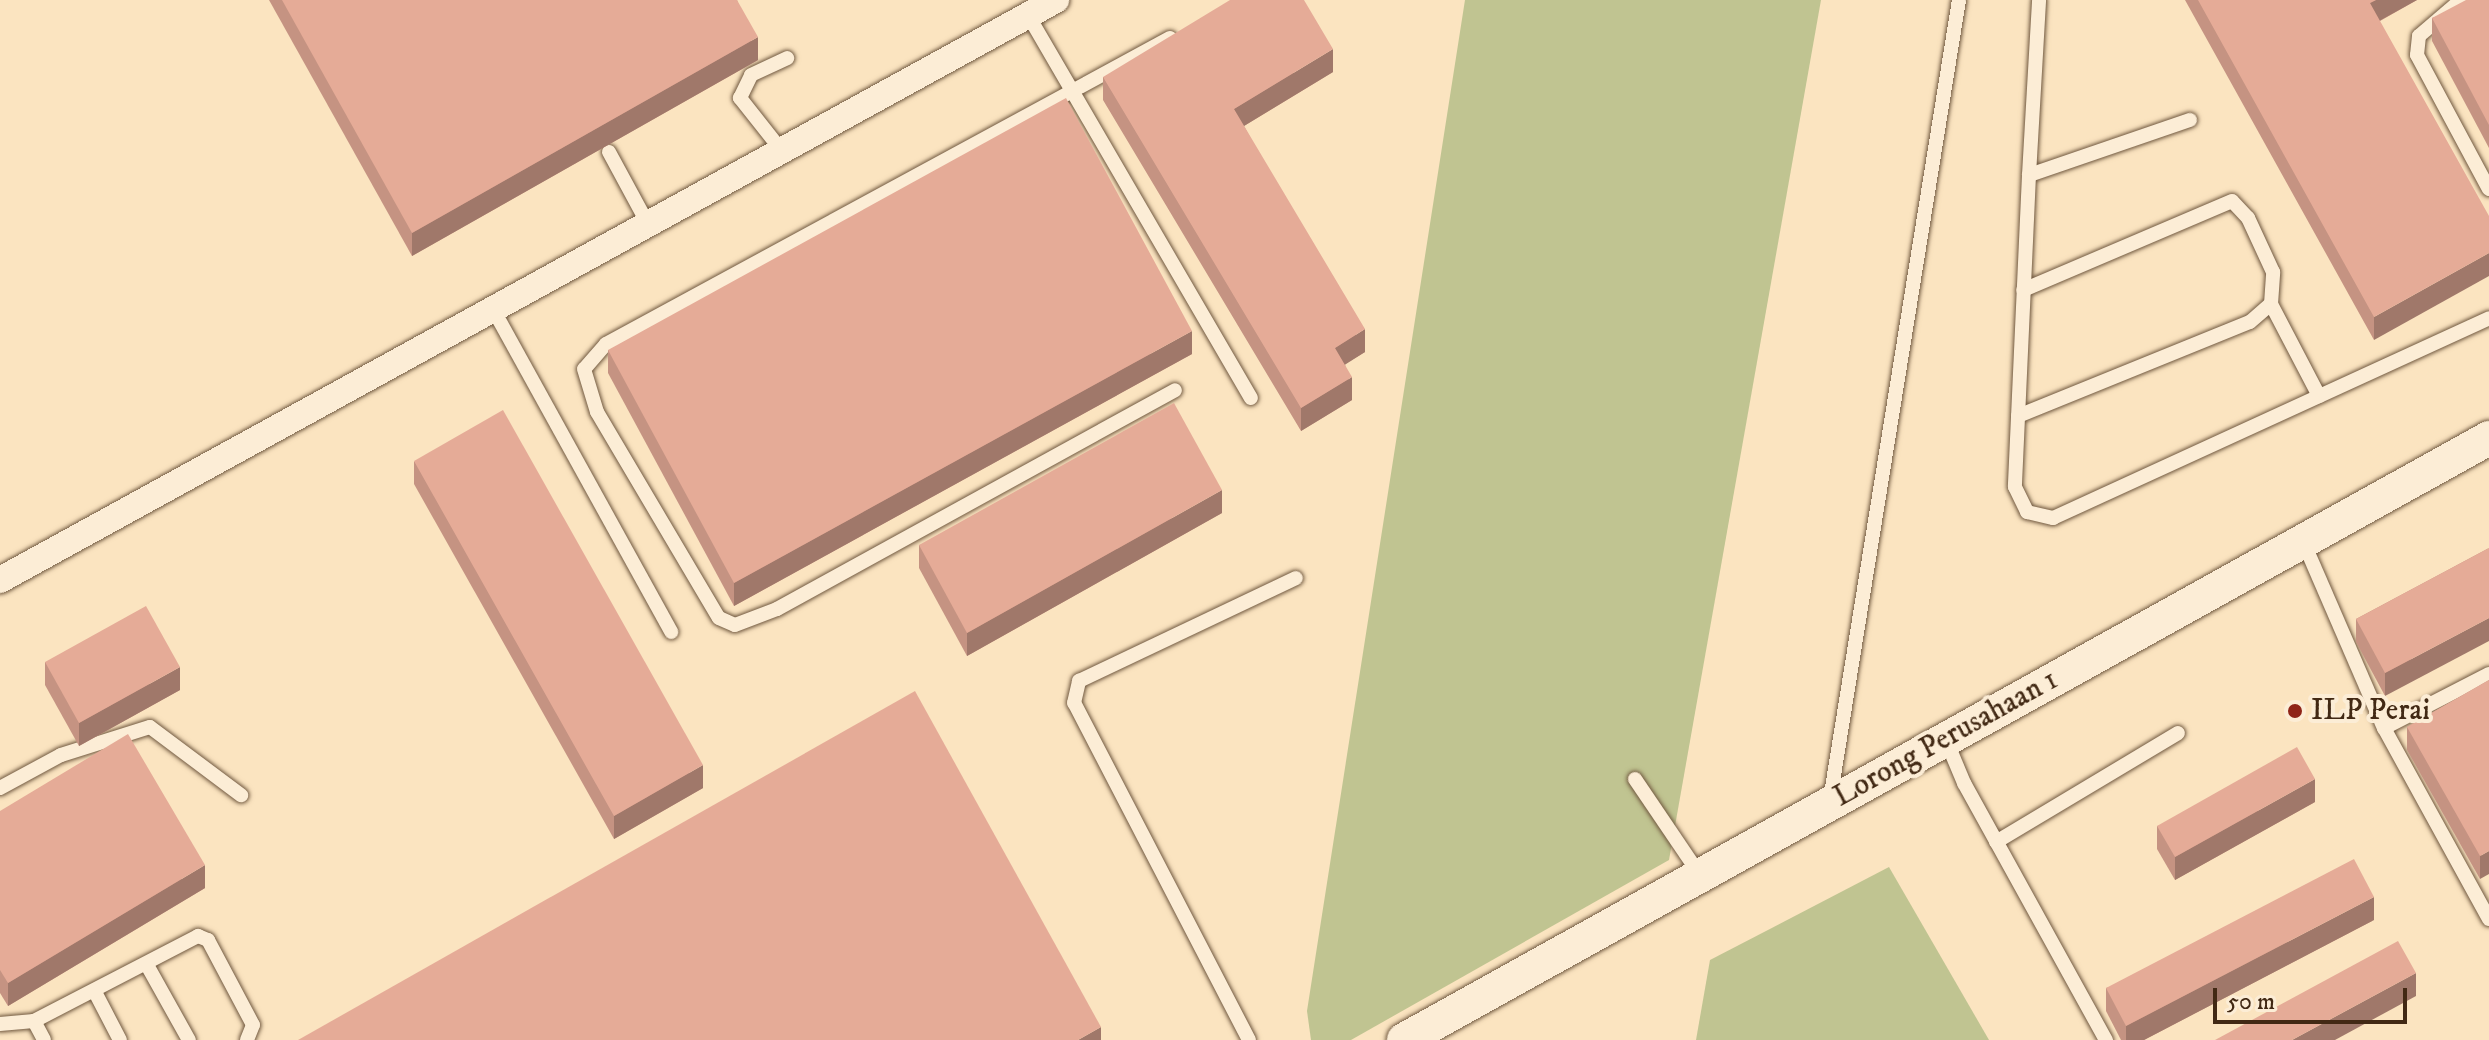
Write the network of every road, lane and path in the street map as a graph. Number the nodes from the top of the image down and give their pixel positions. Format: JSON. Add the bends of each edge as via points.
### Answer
{"nodes":[{"id":1,"x":1056,"y":0,"type":"edge"},
{"id":2,"x":1959,"y":0,"type":"edge"},
{"id":3,"x":2039,"y":0,"type":"edge"},
{"id":4,"x":2461,"y":0,"type":"edge"},
{"id":5,"x":1028,"y":15,"type":"junction"},
{"id":6,"x":1191,"y":27,"type":"edge"},
{"id":7,"x":787,"y":58,"type":"dead end"},
{"id":8,"x":1070,"y":89,"type":"junction"},
{"id":9,"x":2190,"y":120,"type":"dead end"},
{"id":10,"x":782,"y":151,"type":"junction"},
{"id":11,"x":609,"y":152,"type":"dead end"},
{"id":12,"x":2029,"y":175,"type":"junction"},
{"id":13,"x":2489,"y":189,"type":"edge"},
{"id":14,"x":648,"y":224,"type":"junction"},
{"id":15,"x":2023,"y":290,"type":"junction"},
{"id":16,"x":2271,"y":304,"type":"junction"},
{"id":17,"x":493,"y":309,"type":"junction"},
{"id":18,"x":2489,"y":318,"type":"edge"},
{"id":19,"x":1175,"y":390,"type":"dead end"},
{"id":20,"x":2319,"y":396,"type":"junction"},
{"id":21,"x":1251,"y":398,"type":"dead end"},
{"id":22,"x":2018,"y":416,"type":"junction"},
{"id":23,"x":2489,"y":438,"type":"edge"},
{"id":24,"x":2303,"y":541,"type":"junction"},
{"id":25,"x":1296,"y":578,"type":"dead end"},
{"id":26,"x":0,"y":580,"type":"edge"},
{"id":27,"x":671,"y":632,"type":"dead end"},
{"id":28,"x":2489,"y":674,"type":"edge"},
{"id":29,"x":2384,"y":728,"type":"junction"},
{"id":30,"x":2178,"y":733,"type":"dead end"},
{"id":31,"x":1946,"y":739,"type":"junction"},
{"id":32,"x":1635,"y":779,"type":"dead end"},
{"id":33,"x":0,"y":788,"type":"edge"},
{"id":34,"x":241,"y":795,"type":"dead end"},
{"id":35,"x":1830,"y":804,"type":"junction"},
{"id":36,"x":1996,"y":842,"type":"junction"},
{"id":37,"x":1701,"y":875,"type":"junction"},
{"id":38,"x":2489,"y":919,"type":"edge"},
{"id":39,"x":147,"y":965,"type":"junction"},
{"id":40,"x":95,"y":992,"type":"junction"},
{"id":41,"x":34,"y":1021,"type":"junction"},
{"id":42,"x":0,"y":1024,"type":"edge"},
{"id":43,"x":44,"y":1040,"type":"edge"},
{"id":44,"x":120,"y":1040,"type":"edge"},
{"id":45,"x":189,"y":1040,"type":"edge"},
{"id":46,"x":247,"y":1040,"type":"edge"},
{"id":47,"x":1249,"y":1040,"type":"edge"},
{"id":48,"x":1404,"y":1040,"type":"edge"},
{"id":49,"x":2106,"y":1040,"type":"edge"}],
"edges":[{"from":1,"to":5,"type":"street"},
{"from":2,"to":35,"type":"lane"},
{"from":3,"to":12,"type":"lane"},
{"from":4,"to":13,"type":"lane","via":[[2419,36],[2417,55]]},
{"from":5,"to":8,"type":"lane"},
{"from":5,"to":10,"type":"street"},
{"from":6,"to":8,"type":"lane"},
{"from":7,"to":10,"type":"lane","via":[[751,75],[740,98]]},
{"from":8,"to":19,"type":"lane","via":[[606,344],[584,369],[597,412],[719,618],[735,625],[777,609]]},
{"from":8,"to":21,"type":"lane"},
{"from":9,"to":12,"type":"lane"},
{"from":10,"to":14,"type":"street"},
{"from":11,"to":14,"type":"lane"},
{"from":12,"to":15,"type":"lane"},
{"from":14,"to":17,"type":"street"},
{"from":15,"to":16,"type":"lane","via":[[2232,201],[2248,218],[2273,272]]},
{"from":15,"to":22,"type":"lane"},
{"from":16,"to":20,"type":"lane"},
{"from":16,"to":22,"type":"lane","via":[[2250,322]]},
{"from":17,"to":26,"type":"street"},
{"from":17,"to":27,"type":"lane"},
{"from":18,"to":20,"type":"lane"},
{"from":20,"to":22,"type":"lane","via":[[2053,518],[2027,512],[2015,487]]},
{"from":23,"to":24,"type":"street","name":"Lorong Perusahaan 1"},
{"from":24,"to":29,"type":"lane"},
{"from":24,"to":31,"type":"street","name":"Lorong Perusahaan 1"},
{"from":25,"to":47,"type":"lane","via":[[1079,681],[1074,703]]},
{"from":28,"to":29,"type":"lane"},
{"from":29,"to":38,"type":"lane"},
{"from":30,"to":36,"type":"lane"},
{"from":31,"to":35,"type":"street","name":"Lorong Perusahaan 1"},
{"from":31,"to":36,"type":"lane"},
{"from":32,"to":37,"type":"lane"},
{"from":33,"to":34,"type":"lane","via":[[61,755],[150,727]]},
{"from":35,"to":37,"type":"street","name":"Lorong Perusahaan 1"},
{"from":36,"to":49,"type":"lane"},
{"from":37,"to":48,"type":"street","name":"Lorong Perusahaan 1"},
{"from":39,"to":40,"type":"lane"},
{"from":39,"to":45,"type":"lane"},
{"from":39,"to":46,"type":"lane","via":[[198,936],[208,940],[253,1025]]},
{"from":40,"to":41,"type":"lane"},
{"from":40,"to":44,"type":"lane"},
{"from":41,"to":42,"type":"lane"},
{"from":41,"to":43,"type":"lane"}]}
